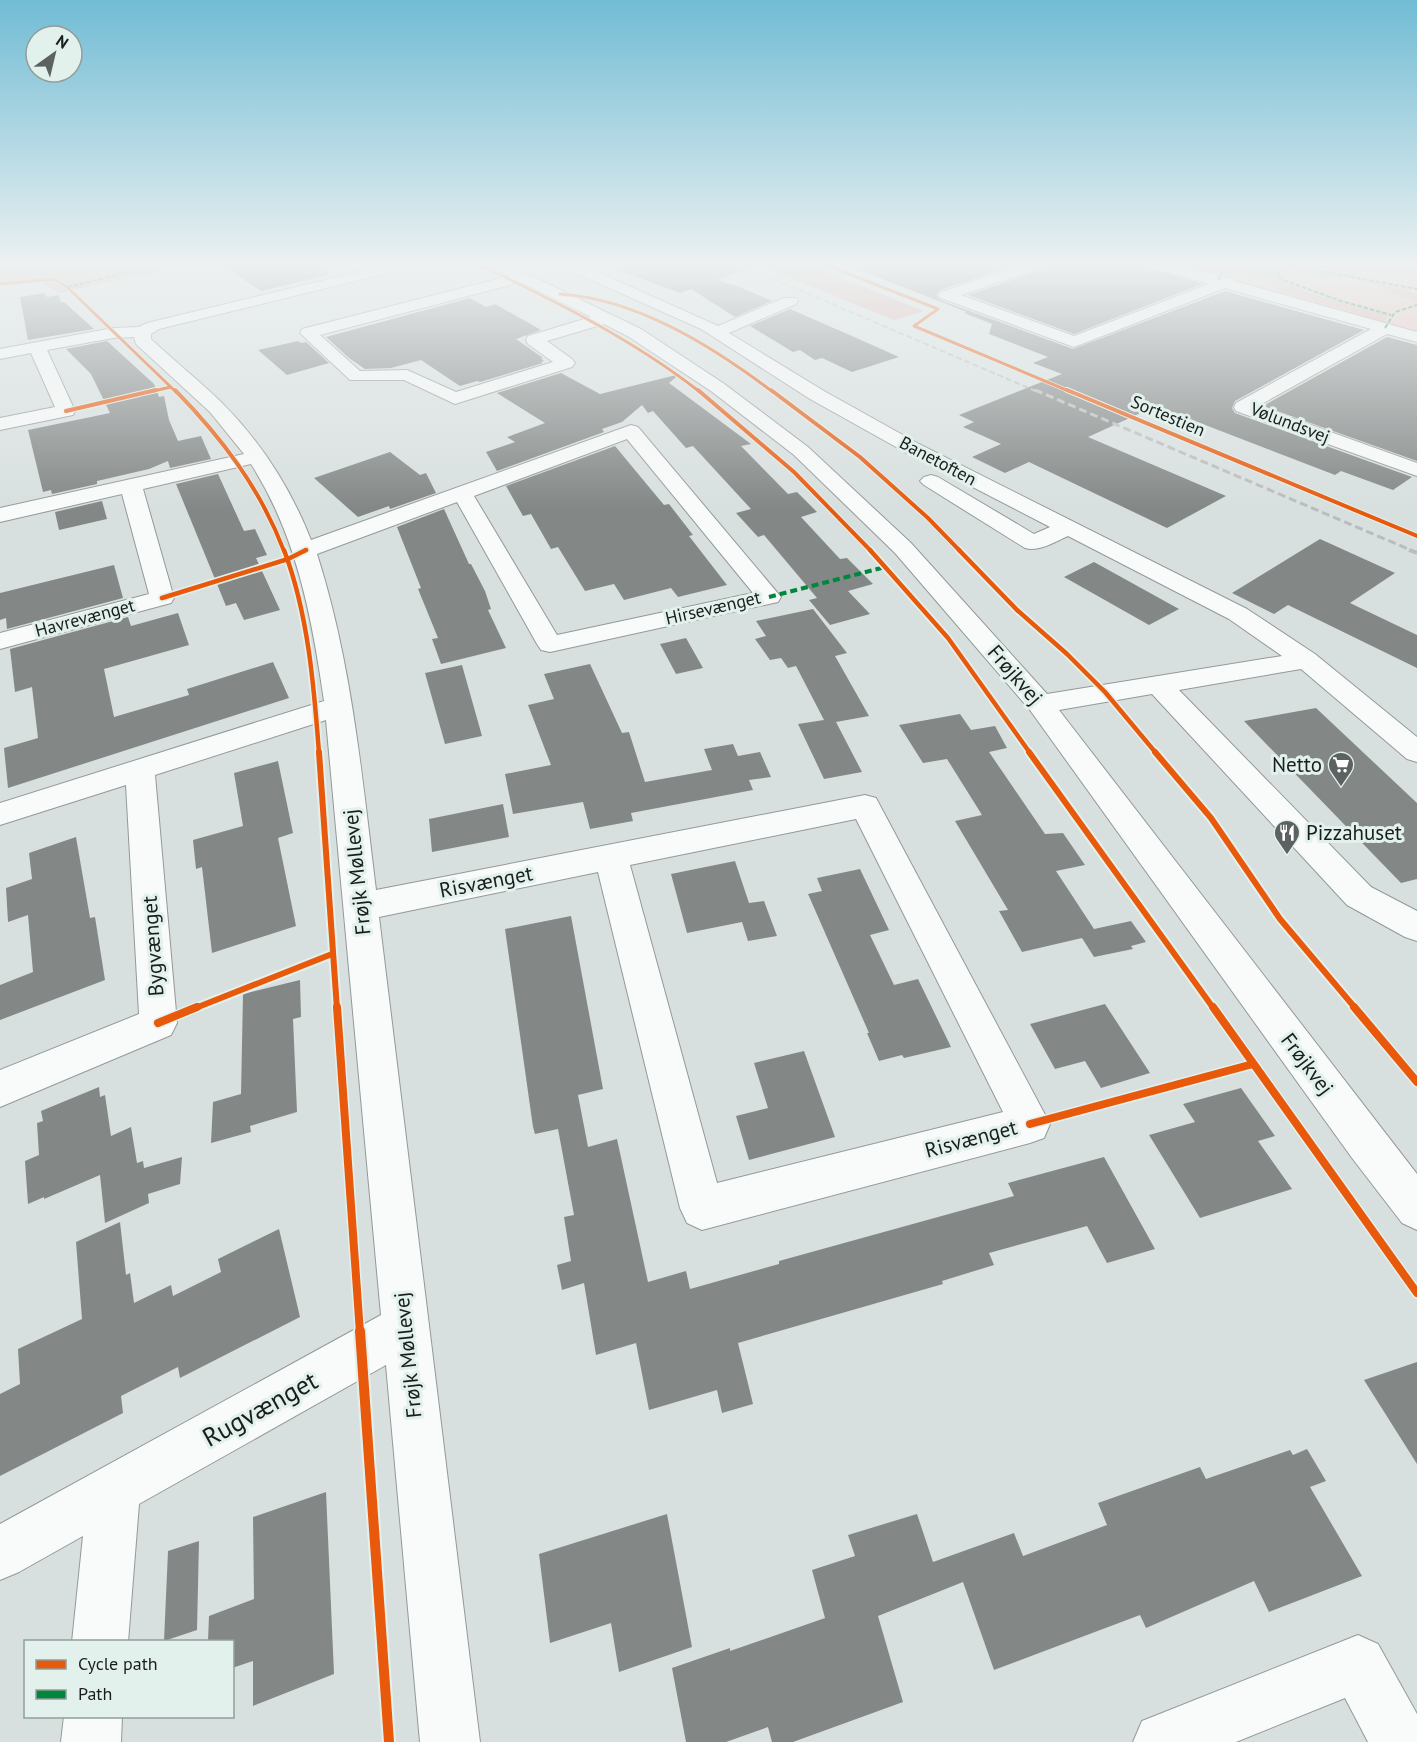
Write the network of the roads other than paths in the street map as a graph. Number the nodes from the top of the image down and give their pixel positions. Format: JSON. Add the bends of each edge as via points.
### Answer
{"nodes":[{"id":1,"x":41,"y":346,"type":"edge"},
{"id":2,"x":149,"y":346,"type":"edge"},
{"id":3,"x":323,"y":346,"type":"edge"},
{"id":4,"x":543,"y":346,"type":"edge"},
{"id":5,"x":655,"y":346,"type":"edge"},
{"id":6,"x":740,"y":346,"type":"edge"},
{"id":7,"x":1352,"y":346,"type":"edge"},
{"id":8,"x":37,"y":347,"type":"junction"},
{"id":9,"x":2,"y":353,"type":"edge"},
{"id":10,"x":0,"y":424,"type":"edge"},
{"id":11,"x":256,"y":457,"type":"junction"},
{"id":12,"x":1417,"y":470,"type":"edge"},
{"id":13,"x":931,"y":481,"type":"dead end"},
{"id":14,"x":131,"y":486,"type":"junction"},
{"id":15,"x":462,"y":493,"type":"junction"},
{"id":16,"x":0,"y":515,"type":"edge"},
{"id":17,"x":1068,"y":528,"type":"junction"},
{"id":18,"x":306,"y":550,"type":"junction"},
{"id":19,"x":0,"y":641,"type":"edge"},
{"id":20,"x":1306,"y":660,"type":"junction"},
{"id":21,"x":1158,"y":684,"type":"junction"},
{"id":22,"x":1040,"y":704,"type":"junction"},
{"id":23,"x":339,"y":706,"type":"junction"},
{"id":24,"x":1417,"y":752,"type":"edge"},
{"id":25,"x":140,"y":770,"type":"junction"},
{"id":26,"x":0,"y":814,"type":"edge"},
{"id":27,"x":611,"y":857,"type":"junction"},
{"id":28,"x":360,"y":907,"type":"junction"},
{"id":29,"x":1417,"y":927,"type":"edge"},
{"id":30,"x":0,"y":1089,"type":"edge"},
{"id":31,"x":1417,"y":1208,"type":"edge"},
{"id":32,"x":405,"y":1328,"type":"junction"},
{"id":33,"x":114,"y":1490,"type":"junction"},
{"id":34,"x":0,"y":1553,"type":"edge"},
{"id":35,"x":100,"y":1640,"type":"edge"},
{"id":36,"x":93,"y":1718,"type":"edge"},
{"id":37,"x":91,"y":1742,"type":"edge"},
{"id":38,"x":450,"y":1742,"type":"edge"},
{"id":39,"x":1162,"y":1742,"type":"edge"},
{"id":40,"x":1401,"y":1742,"type":"edge"}],
"edges":[{"from":1,"to":8,"type":"street"},
{"from":2,"to":11,"type":"street","name":"Frøjk Møllevej","via":[[226,417]]},
{"from":3,"to":4,"type":"street","via":[[356,376],[407,375],[455,398],[566,363]]},
{"from":5,"to":22,"type":"street","name":"Frøjkvej","via":[[717,387],[801,452],[903,548]]},
{"from":6,"to":17,"type":"street","name":"Banetoften","via":[[836,406]]},
{"from":7,"to":12,"type":"street","name":"Vølundsvej","via":[[1243,407]]},
{"from":8,"to":9,"type":"street"},
{"from":8,"to":10,"type":"street","via":[[66,411]]},
{"from":11,"to":14,"type":"street"},
{"from":11,"to":18,"type":"street","name":"Frøjk Møllevej","via":[[281,494]]},
{"from":13,"to":17,"type":"street","via":[[1033,543]]},
{"from":14,"to":16,"type":"street"},
{"from":14,"to":19,"type":"street","name":"Havrevænget","via":[[162,598]]},
{"from":15,"to":15,"type":"street","name":"Hirsevænget","via":[[631,432],[769,597],[550,644]]},
{"from":15,"to":18,"type":"street","name":"Hirsevænget"},
{"from":17,"to":20,"type":"street","name":"Banetoften","via":[[1238,614]]},
{"from":18,"to":23,"type":"street","name":"Frøjk Møllevej","via":[[325,622]]},
{"from":20,"to":21,"type":"street"},
{"from":20,"to":24,"type":"street","name":"Banetoften"},
{"from":21,"to":22,"type":"street"},
{"from":21,"to":29,"type":"street","via":[[1359,896]]},
{"from":22,"to":31,"type":"street","name":"Frøjkvej"},
{"from":23,"to":25,"type":"street"},
{"from":23,"to":28,"type":"street","name":"Frøjk Møllevej"},
{"from":25,"to":26,"type":"street"},
{"from":25,"to":30,"type":"street","name":"Bygvænget","via":[[158,1023]]},
{"from":27,"to":27,"type":"street","name":"Risvænget","via":[[865,806],[1030,1124],[702,1208]]},
{"from":27,"to":28,"type":"street","name":"Risvænget"},
{"from":28,"to":32,"type":"street","name":"Frøjk Møllevej"},
{"from":32,"to":33,"type":"street","name":"Rugvænget"},
{"from":32,"to":38,"type":"street","name":"Frøjk Møllevej"},
{"from":33,"to":34,"type":"street","name":"Rugvænget"},
{"from":33,"to":35,"type":"street"},
{"from":36,"to":37,"type":"street"},
{"from":39,"to":40,"type":"street","via":[[1358,1664]]}]}
